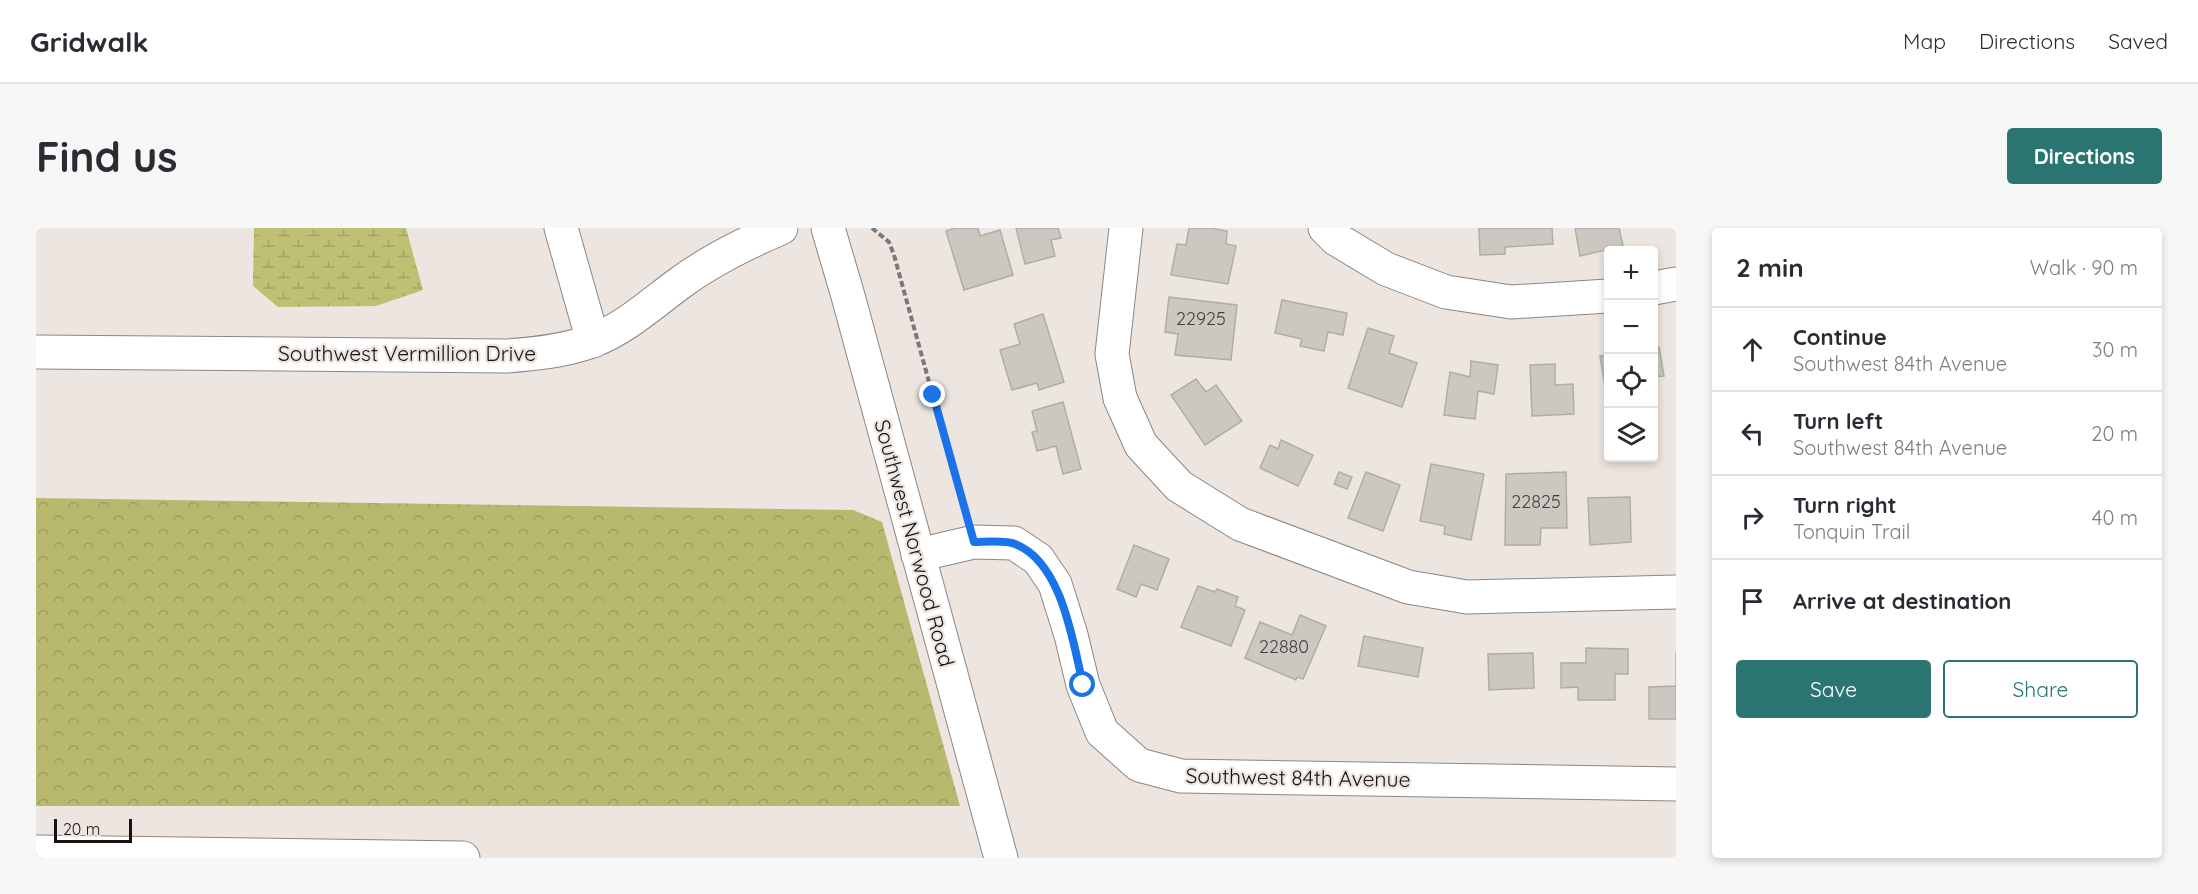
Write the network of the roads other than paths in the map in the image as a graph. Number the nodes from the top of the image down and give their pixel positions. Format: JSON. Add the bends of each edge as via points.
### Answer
{"nodes":[{"id":1,"x":561,"y":228,"type":"edge"},
{"id":2,"x":781,"y":228,"type":"edge"},
{"id":3,"x":828,"y":228,"type":"edge"},
{"id":4,"x":1126,"y":228,"type":"edge"},
{"id":5,"x":1325,"y":228,"type":"edge"},
{"id":6,"x":1676,"y":284,"type":"edge"},
{"id":7,"x":1658,"y":287,"type":"edge"},
{"id":8,"x":1604,"y":296,"type":"edge"},
{"id":9,"x":592,"y":340,"type":"junction"},
{"id":10,"x":36,"y":352,"type":"edge"},
{"id":11,"x":918,"y":555,"type":"junction"},
{"id":12,"x":1676,"y":592,"type":"edge"},
{"id":13,"x":1676,"y":784,"type":"edge"},
{"id":14,"x":36,"y":852,"type":"edge"},
{"id":15,"x":463,"y":858,"type":"edge"},
{"id":16,"x":1001,"y":858,"type":"edge"}],
"edges":[{"from":1,"to":9,"type":"main road"},
{"from":2,"to":9,"type":"main road","name":"Southwest Vermillion Drive","via":[[716,260],[636,318]]},
{"from":3,"to":11,"type":"main road","name":"Southwest Norwood Road"},
{"from":4,"to":12,"type":"main road","via":[[1112,354],[1120,398],[1141,445],[1179,486],[1240,524],[1408,587],[1467,597]]},
{"from":5,"to":8,"type":"main road","via":[[1386,269],[1446,292],[1510,302]]},
{"from":6,"to":7,"type":"main road"},
{"from":9,"to":10,"type":"main road","name":"Southwest Vermillion Drive","via":[[538,354],[506,356]]},
{"from":11,"to":13,"type":"main road","name":"Southwest 84th Avenue","via":[[974,542],[1014,543],[1038,559],[1055,584],[1083,685],[1102,732],[1139,765],[1181,776]]},
{"from":11,"to":16,"type":"main road","name":"Southwest Norwood Road"},
{"from":14,"to":15,"type":"main road"}]}
